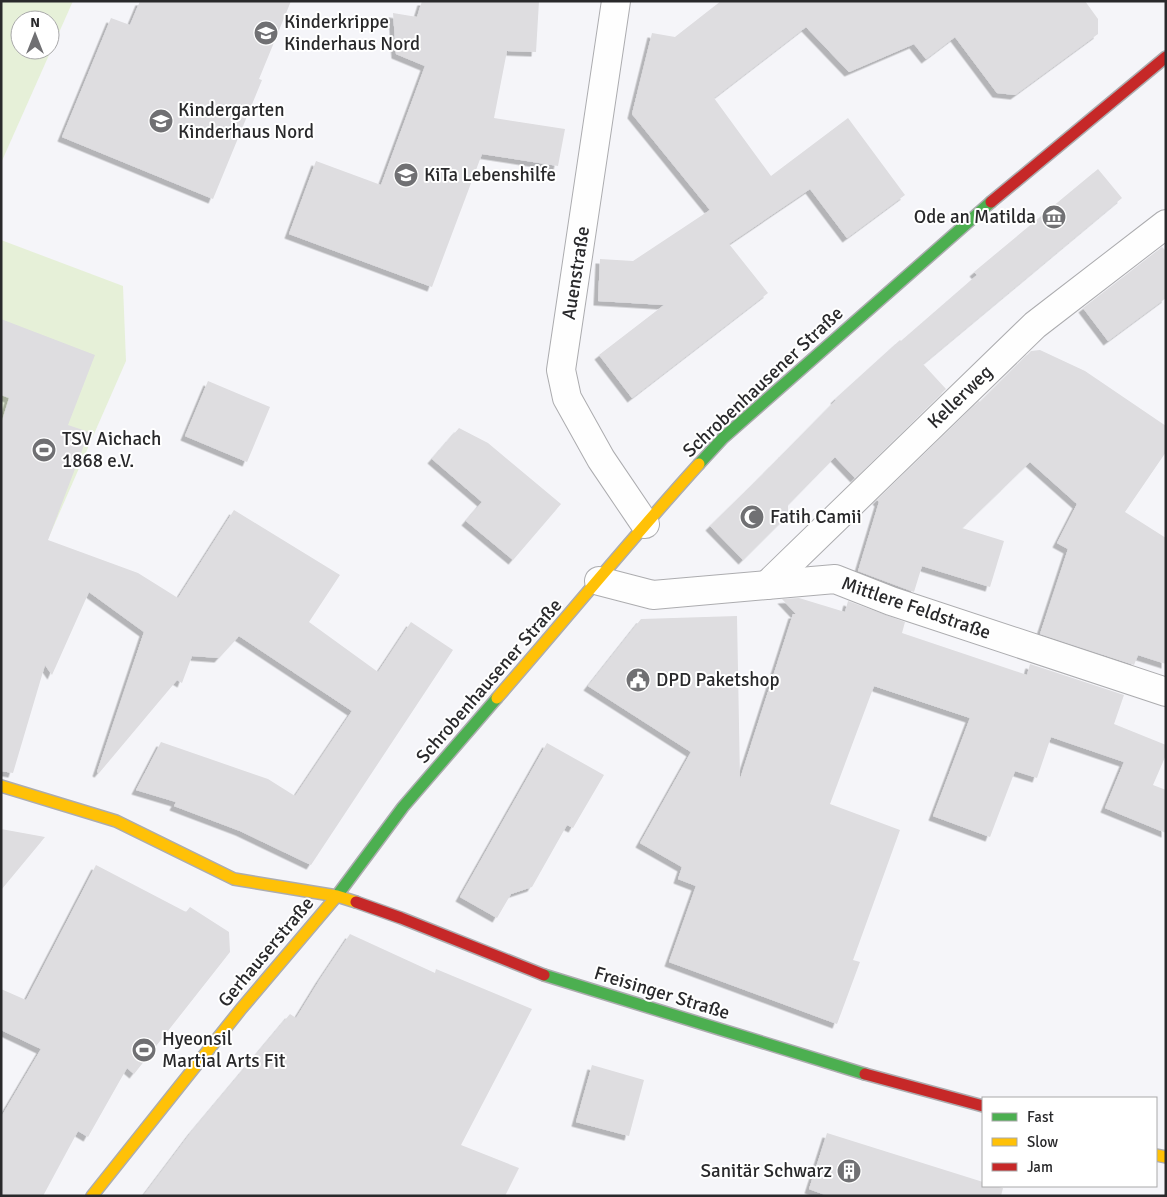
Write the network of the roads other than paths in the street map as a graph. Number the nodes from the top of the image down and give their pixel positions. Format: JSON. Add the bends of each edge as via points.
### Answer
{"nodes":[{"id":1,"x":616,"y":1,"type":"edge"},
{"id":2,"x":1166,"y":57,"type":"edge"},
{"id":3,"x":1166,"y":224,"type":"edge"},
{"id":4,"x":645,"y":524,"type":"junction"},
{"id":5,"x":599,"y":581,"type":"junction"},
{"id":6,"x":767,"y":585,"type":"junction"},
{"id":7,"x":1166,"y":692,"type":"edge"},
{"id":8,"x":1,"y":786,"type":"edge"},
{"id":9,"x":337,"y":896,"type":"junction"},
{"id":10,"x":982,"y":1106,"type":"edge"},
{"id":11,"x":92,"y":1196,"type":"edge"}],
"edges":[{"from":1,"to":4,"type":"street","name":"Auenstraße","via":[[561,370],[567,398],[601,458]]},
{"from":2,"to":4,"type":"main road","name":"Schrobenhausener Straße","via":[[1016,180],[723,438]]},
{"from":3,"to":6,"type":"street","name":"Kellerweg","via":[[1035,325]]},
{"from":4,"to":5,"type":"main road","name":"Schrobenhausener Straße"},
{"from":5,"to":6,"type":"street","name":"Mittlere Feldstraße","via":[[653,595]]},
{"from":5,"to":9,"type":"main road","name":"Schrobenhausener Straße","via":[[403,807]]},
{"from":6,"to":7,"type":"street","name":"Mittlere Feldstraße","via":[[835,579],[891,601]]},
{"from":8,"to":9,"type":"main road","name":"Freisinger Straße","via":[[116,821],[234,878]]},
{"from":9,"to":10,"type":"main road","name":"Freisinger Straße","via":[[552,978],[885,1080]]},
{"from":9,"to":11,"type":"main road","name":"Gerhauserstraße","via":[[241,1009]]}]}
